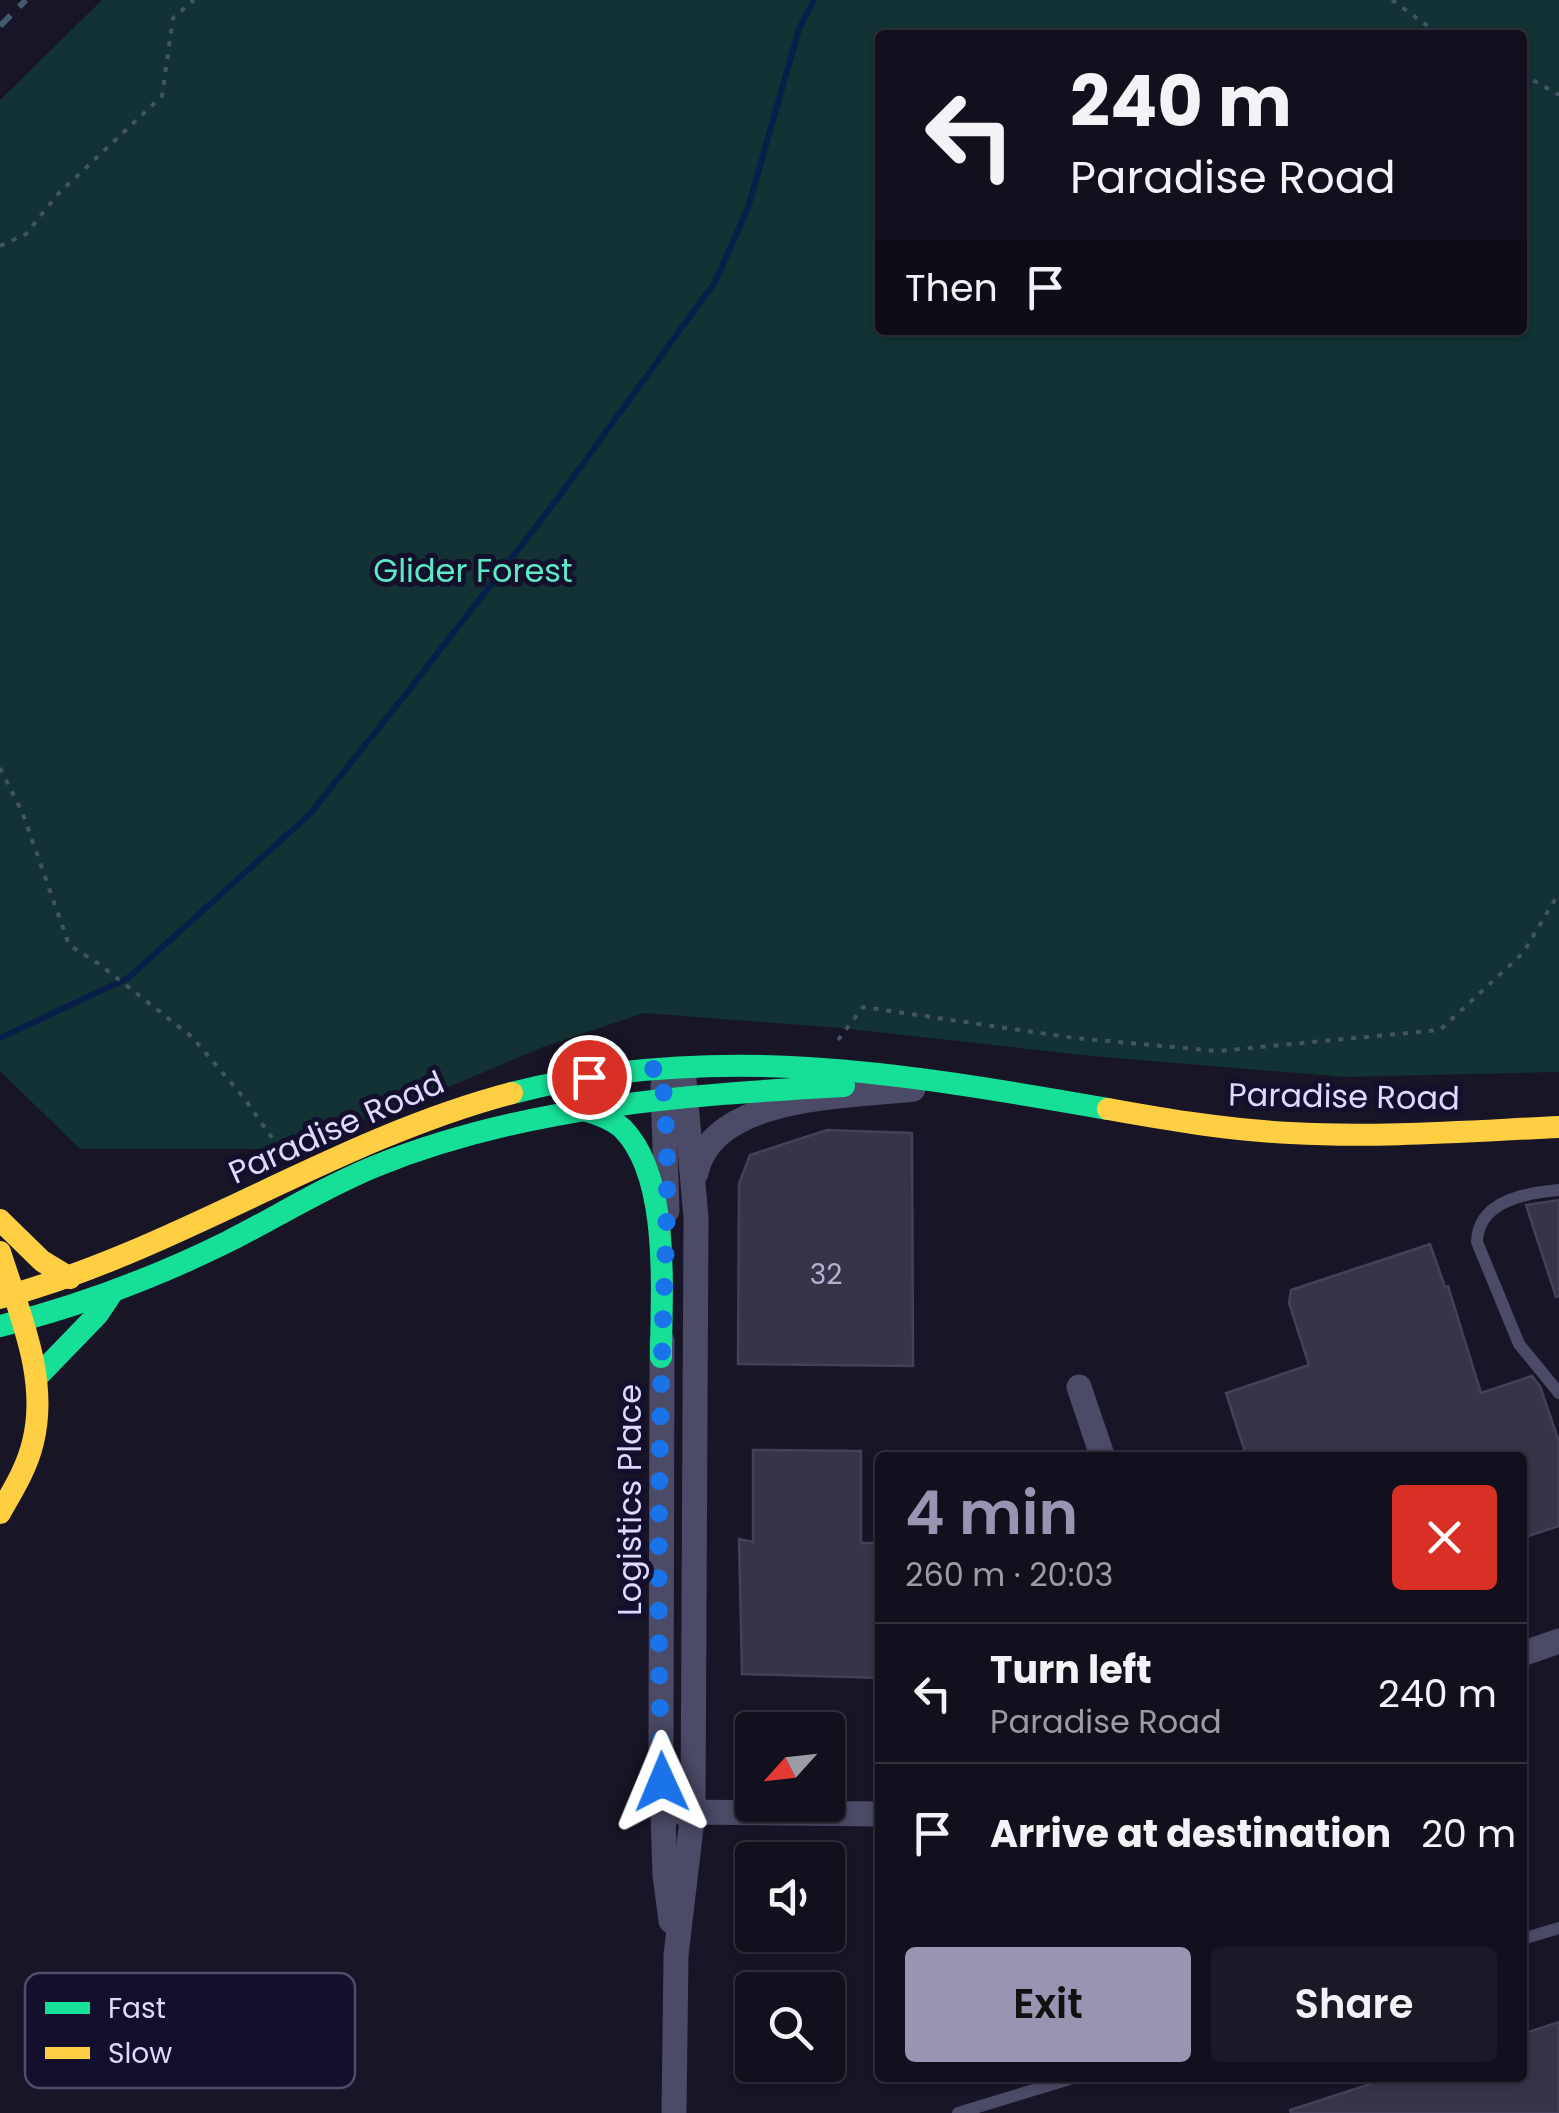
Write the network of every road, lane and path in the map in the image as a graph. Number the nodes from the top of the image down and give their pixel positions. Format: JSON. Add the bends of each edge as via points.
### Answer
{"nodes":[{"id":1,"x":194,"y":0,"type":"edge"},
{"id":2,"x":1392,"y":0,"type":"edge"},
{"id":3,"x":1433,"y":30,"type":"edge"},
{"id":4,"x":1527,"y":77,"type":"edge"},
{"id":5,"x":1559,"y":96,"type":"edge"},
{"id":6,"x":0,"y":246,"type":"edge"},
{"id":7,"x":0,"y":768,"type":"edge"},
{"id":8,"x":1559,"y":893,"type":"edge"},
{"id":9,"x":819,"y":1066,"type":"junction"},
{"id":10,"x":672,"y":1067,"type":"junction"},
{"id":11,"x":914,"y":1089,"type":"junction"},
{"id":12,"x":675,"y":1097,"type":"junction"},
{"id":13,"x":1069,"y":1103,"type":"junction"},
{"id":14,"x":581,"y":1108,"type":"junction"},
{"id":15,"x":1559,"y":1127,"type":"edge"},
{"id":16,"x":298,"y":1176,"type":"junction"},
{"id":17,"x":694,"y":1182,"type":"junction"},
{"id":18,"x":1559,"y":1190,"type":"edge"},
{"id":19,"x":0,"y":1220,"type":"edge"},
{"id":20,"x":0,"y":1252,"type":"edge"},
{"id":21,"x":696,"y":1259,"type":"junction"},
{"id":22,"x":70,"y":1278,"type":"junction"},
{"id":23,"x":112,"y":1293,"type":"junction"},
{"id":24,"x":7,"y":1297,"type":"edge"},
{"id":25,"x":12,"y":1323,"type":"edge"},
{"id":26,"x":662,"y":1357,"type":"junction"},
{"id":27,"x":36,"y":1377,"type":"junction"},
{"id":28,"x":1079,"y":1386,"type":"dead end"},
{"id":29,"x":1559,"y":1393,"type":"edge"},
{"id":30,"x":1102,"y":1452,"type":"edge"},
{"id":31,"x":0,"y":1513,"type":"edge"},
{"id":32,"x":1559,"y":1641,"type":"edge"},
{"id":33,"x":1527,"y":1652,"type":"edge"},
{"id":34,"x":693,"y":1811,"type":"junction"},
{"id":35,"x":663,"y":1812,"type":"junction"},
{"id":36,"x":875,"y":1814,"type":"edge"},
{"id":37,"x":1559,"y":1928,"type":"edge"},
{"id":38,"x":1527,"y":1938,"type":"edge"},
{"id":39,"x":676,"y":1955,"type":"junction"},
{"id":40,"x":1060,"y":2082,"type":"edge"},
{"id":41,"x":674,"y":2113,"type":"edge"},
{"id":42,"x":958,"y":2113,"type":"edge"}],
"edges":[{"from":1,"to":6,"type":"path","via":[[173,18],[162,96],[58,194],[26,234]]},
{"from":2,"to":3,"type":"path"},
{"from":4,"to":5,"type":"path"},
{"from":7,"to":16,"type":"path","via":[[69,946],[192,1037]]},
{"from":8,"to":9,"type":"path","via":[[1524,953],[1440,1030],[1218,1050],[1074,1038],[863,1008]]},
{"from":9,"to":10,"type":"main road","name":"Paradise Road"},
{"from":9,"to":13,"type":"main road","name":"Paradise Road","via":[[942,1078]]},
{"from":10,"to":12,"type":"street","name":"Logistics Place"},
{"from":10,"to":16,"type":"main road","name":"Paradise Road","via":[[545,1084],[454,1108]]},
{"from":11,"to":12,"type":"main road","name":"Paradise Road","via":[[844,1086]]},
{"from":11,"to":13,"type":"main road","name":"Paradise Road"},
{"from":11,"to":17,"type":"street","via":[[759,1111],[710,1139]]},
{"from":12,"to":14,"type":"main road","name":"Paradise Road"},
{"from":12,"to":17,"type":"street","name":"Logistics Place"},
{"from":12,"to":26,"type":"street","name":"Logistics Place"},
{"from":13,"to":15,"type":"main road","name":"Paradise Road","via":[[1276,1133]]},
{"from":14,"to":23,"type":"main road","name":"Paradise Road","via":[[453,1138],[373,1167]]},
{"from":14,"to":26,"type":"main road","via":[[623,1128],[637,1144],[652,1186]]},
{"from":16,"to":22,"type":"main road","name":"Paradise Road"},
{"from":17,"to":21,"type":"street","name":"Logistics Place"},
{"from":18,"to":29,"type":"lane","via":[[1489,1211],[1477,1242],[1519,1344]]},
{"from":19,"to":22,"type":"main road"},
{"from":20,"to":24,"type":"main road"},
{"from":21,"to":34,"type":"street","name":"Logistics Place"},
{"from":21,"to":35,"type":"lane","name":"Logistics Place","via":[[686,1328],[683,1780],[679,1801]]},
{"from":22,"to":24,"type":"main road","name":"Paradise Road"},
{"from":23,"to":25,"type":"main road","name":"Paradise Road"},
{"from":23,"to":27,"type":"main road"},
{"from":24,"to":25,"type":"main road"},
{"from":25,"to":27,"type":"main road"},
{"from":26,"to":35,"type":"street","name":"Logistics Place"},
{"from":27,"to":31,"type":"main road","via":[[40,1406],[33,1451]]},
{"from":28,"to":30,"type":"street"},
{"from":32,"to":33,"type":"street"},
{"from":34,"to":35,"type":"street"},
{"from":34,"to":36,"type":"street"},
{"from":34,"to":39,"type":"street","name":"Logistics Place"},
{"from":35,"to":39,"type":"street","name":"Logistics Place"},
{"from":37,"to":38,"type":"lane"},
{"from":39,"to":41,"type":"street","name":"Logistics Place"},
{"from":40,"to":42,"type":"lane"}]}
